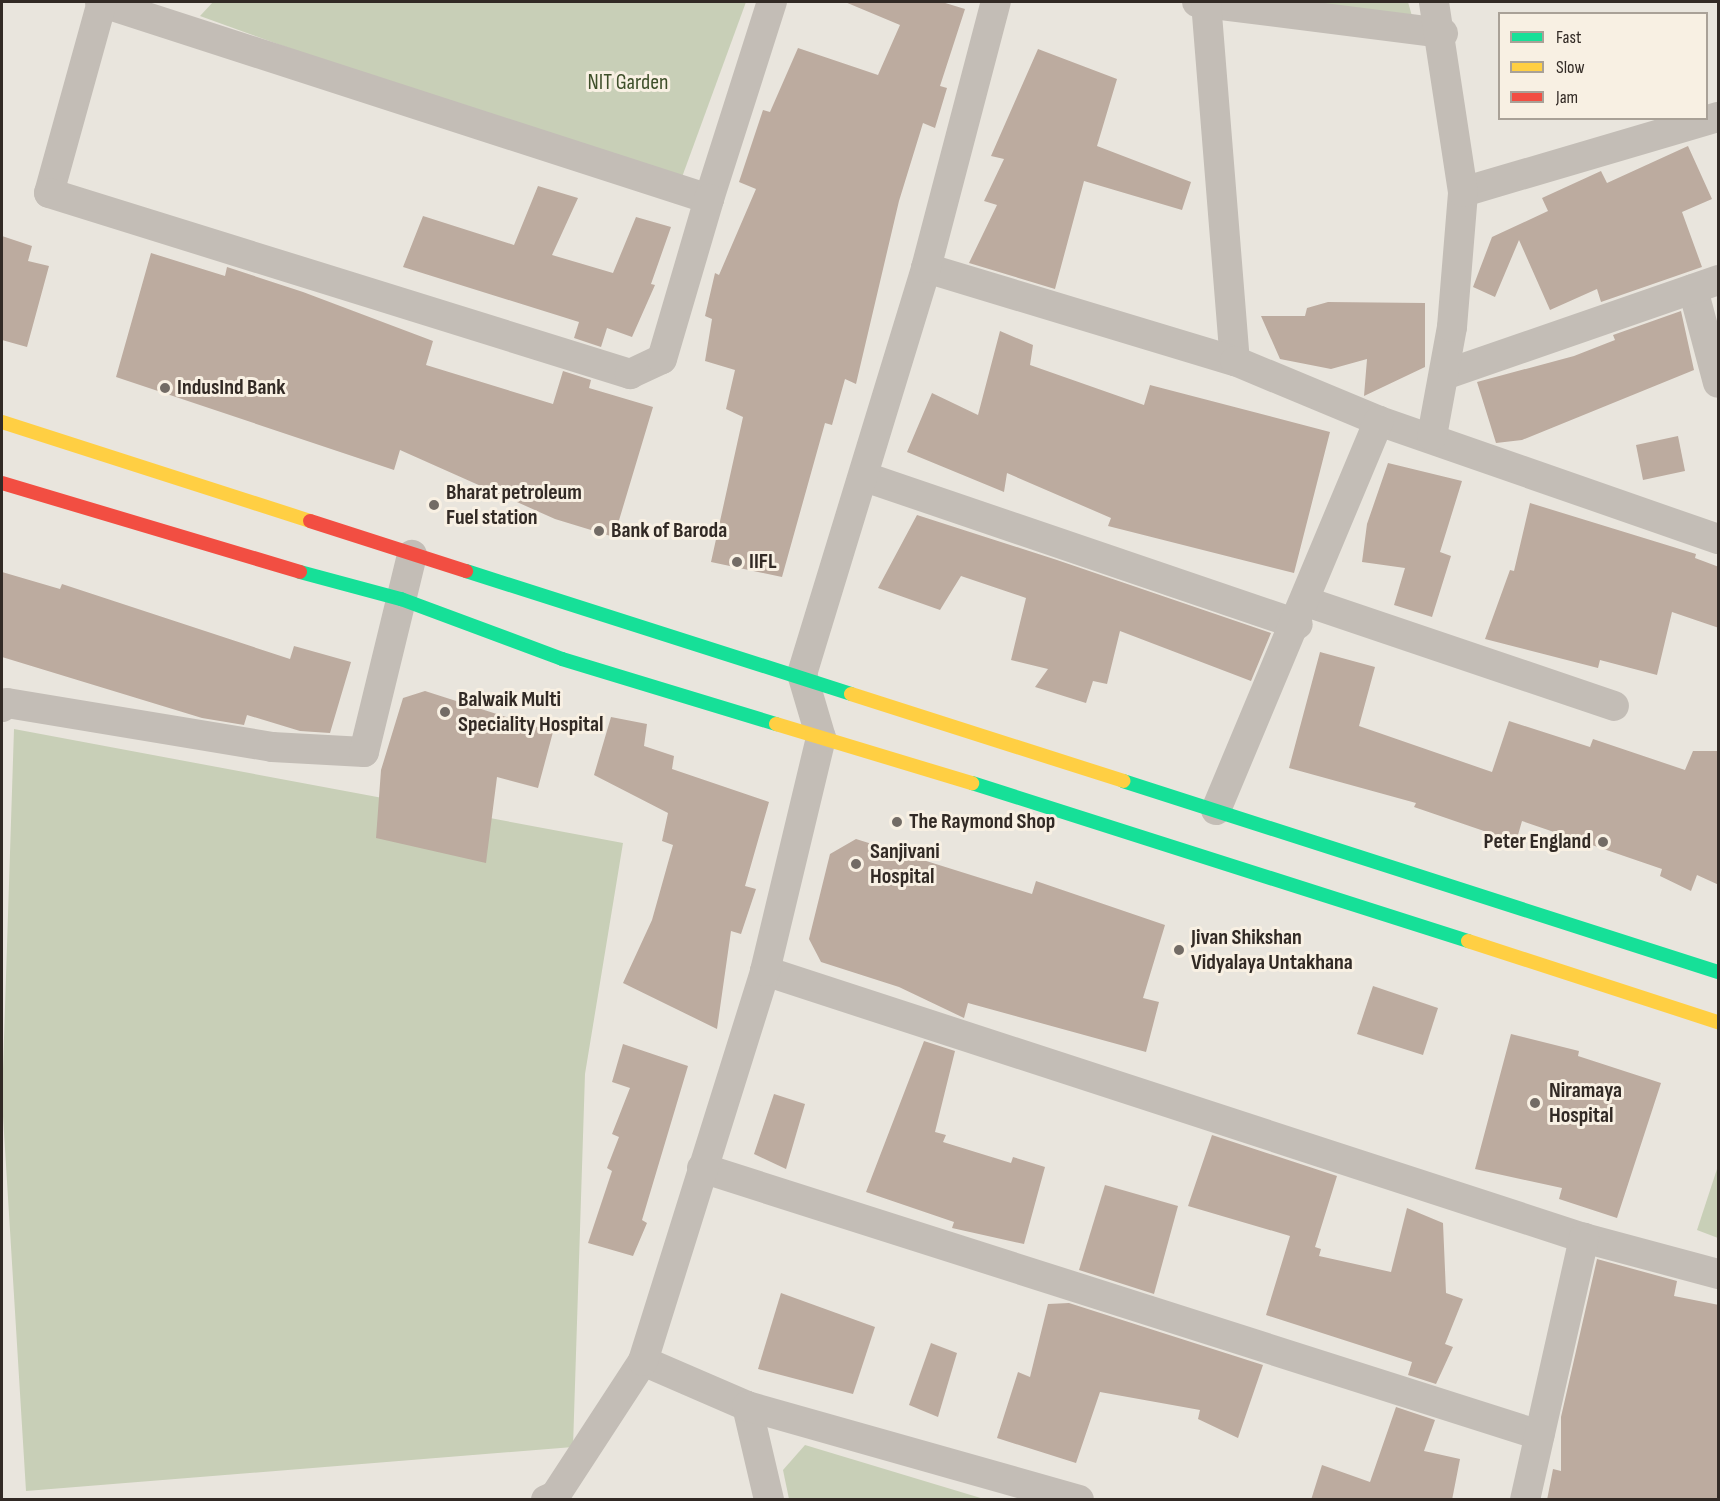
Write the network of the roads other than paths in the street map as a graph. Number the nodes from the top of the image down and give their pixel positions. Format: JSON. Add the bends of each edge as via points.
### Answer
{"nodes":[{"id":1,"x":101,"y":2,"type":"edge"},
{"id":2,"x":772,"y":2,"type":"edge"},
{"id":3,"x":996,"y":2,"type":"edge"},
{"id":4,"x":1201,"y":2,"type":"edge"},
{"id":5,"x":1434,"y":2,"type":"edge"},
{"id":6,"x":156,"y":9,"type":"edge"},
{"id":7,"x":1443,"y":33,"type":"junction"},
{"id":8,"x":1719,"y":117,"type":"edge"},
{"id":9,"x":1463,"y":192,"type":"junction"},
{"id":10,"x":709,"y":198,"type":"junction"},
{"id":11,"x":926,"y":268,"type":"junction"},
{"id":12,"x":1706,"y":284,"type":"edge"},
{"id":13,"x":1235,"y":361,"type":"junction"},
{"id":14,"x":1444,"y":375,"type":"junction"},
{"id":15,"x":1719,"y":383,"type":"edge"},
{"id":16,"x":1379,"y":421,"type":"junction"},
{"id":17,"x":2,"y":422,"type":"edge"},
{"id":18,"x":1432,"y":436,"type":"junction"},
{"id":19,"x":865,"y":477,"type":"junction"},
{"id":20,"x":2,"y":483,"type":"edge"},
{"id":21,"x":1719,"y":539,"type":"edge"},
{"id":22,"x":412,"y":555,"type":"junction"},
{"id":23,"x":401,"y":599,"type":"junction"},
{"id":24,"x":1302,"y":613,"type":"junction"},
{"id":25,"x":802,"y":674,"type":"junction"},
{"id":26,"x":1614,"y":706,"type":"dead end"},
{"id":27,"x":2,"y":707,"type":"edge"},
{"id":28,"x":821,"y":738,"type":"junction"},
{"id":29,"x":1216,"y":810,"type":"junction"},
{"id":30,"x":765,"y":971,"type":"junction"},
{"id":31,"x":1719,"y":972,"type":"edge"},
{"id":32,"x":1719,"y":1022,"type":"edge"},
{"id":33,"x":702,"y":1168,"type":"junction"},
{"id":34,"x":1584,"y":1238,"type":"junction"},
{"id":35,"x":1719,"y":1274,"type":"edge"},
{"id":36,"x":643,"y":1361,"type":"junction"},
{"id":37,"x":747,"y":1406,"type":"junction"},
{"id":38,"x":1539,"y":1435,"type":"junction"},
{"id":39,"x":552,"y":1498,"type":"edge"},
{"id":40,"x":769,"y":1500,"type":"edge"},
{"id":41,"x":1079,"y":1500,"type":"edge"},
{"id":42,"x":1525,"y":1500,"type":"edge"}],
"edges":[{"from":1,"to":6,"type":"street"},
{"from":1,"to":10,"type":"street","via":[[49,193],[630,374],[662,359]]},
{"from":2,"to":10,"type":"street"},
{"from":3,"to":11,"type":"street"},
{"from":4,"to":7,"type":"street"},
{"from":4,"to":13,"type":"street"},
{"from":5,"to":7,"type":"street"},
{"from":6,"to":10,"type":"street"},
{"from":7,"to":9,"type":"street"},
{"from":8,"to":9,"type":"street"},
{"from":9,"to":14,"type":"street"},
{"from":11,"to":13,"type":"street"},
{"from":11,"to":19,"type":"street"},
{"from":12,"to":14,"type":"street"},
{"from":12,"to":15,"type":"street"},
{"from":13,"to":16,"type":"street"},
{"from":14,"to":18,"type":"street"},
{"from":16,"to":18,"type":"street"},
{"from":16,"to":24,"type":"street"},
{"from":17,"to":22,"type":"main road"},
{"from":18,"to":21,"type":"street"},
{"from":19,"to":24,"type":"street"},
{"from":19,"to":25,"type":"street"},
{"from":20,"to":23,"type":"main road","via":[[174,538]]},
{"from":22,"to":23,"type":"street"},
{"from":22,"to":25,"type":"main road"},
{"from":23,"to":27,"type":"street","via":[[364,752],[272,747],[7,703]]},
{"from":23,"to":28,"type":"main road","via":[[562,659]]},
{"from":24,"to":26,"type":"street"},
{"from":24,"to":29,"type":"street"},
{"from":25,"to":28,"type":"street"},
{"from":25,"to":29,"type":"main road"},
{"from":28,"to":30,"type":"street"},
{"from":28,"to":32,"type":"main road","via":[[1159,840]]},
{"from":29,"to":31,"type":"main road"},
{"from":30,"to":33,"type":"street"},
{"from":30,"to":34,"type":"street"},
{"from":33,"to":36,"type":"street"},
{"from":33,"to":38,"type":"street"},
{"from":34,"to":35,"type":"street"},
{"from":34,"to":38,"type":"street"},
{"from":36,"to":37,"type":"street"},
{"from":36,"to":39,"type":"street"},
{"from":37,"to":40,"type":"street"},
{"from":37,"to":41,"type":"street"},
{"from":38,"to":42,"type":"street"}]}
